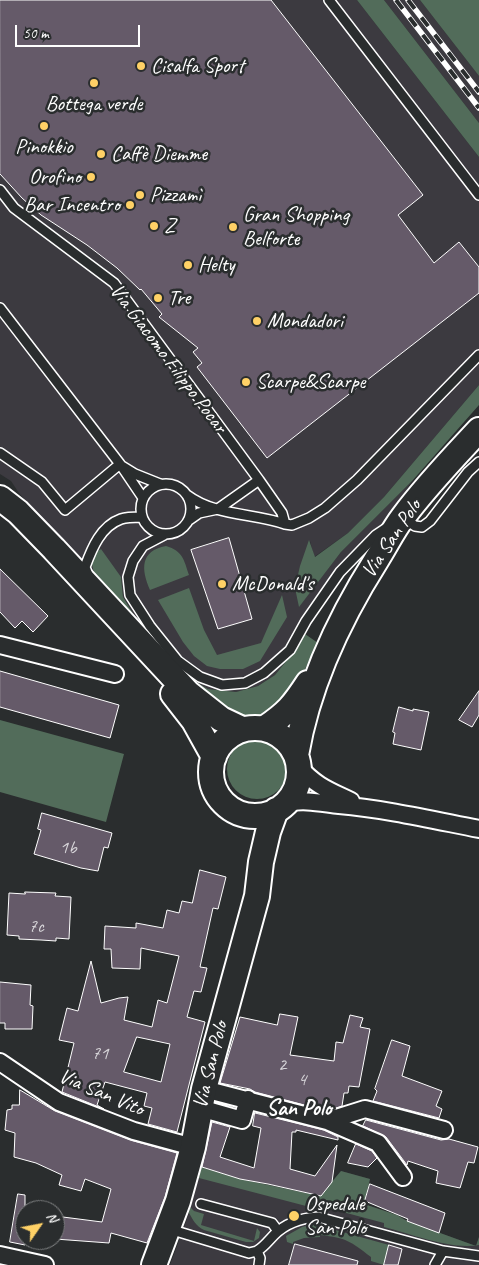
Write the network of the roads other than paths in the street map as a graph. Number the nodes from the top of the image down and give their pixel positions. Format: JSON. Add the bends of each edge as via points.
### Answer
{"nodes":[{"id":1,"x":329,"y":0,"type":"edge"},
{"id":2,"x":0,"y":190,"type":"edge"},
{"id":3,"x":479,"y":194,"type":"edge"},
{"id":4,"x":0,"y":308,"type":"edge"},
{"id":5,"x":479,"y":355,"type":"edge"},
{"id":6,"x":479,"y":430,"type":"edge"},
{"id":7,"x":0,"y":453,"type":"edge"},
{"id":8,"x":479,"y":462,"type":"edge"},
{"id":9,"x":120,"y":464,"type":"junction"},
{"id":10,"x":259,"y":480,"type":"junction"},
{"id":11,"x":160,"y":484,"type":"junction"},
{"id":12,"x":187,"y":495,"type":"junction"},
{"id":13,"x":0,"y":498,"type":"edge"},
{"id":14,"x":143,"y":498,"type":"junction"},
{"id":15,"x":218,"y":510,"type":"junction"},
{"id":16,"x":0,"y":516,"type":"edge"},
{"id":17,"x":141,"y":517,"type":"junction"},
{"id":18,"x":402,"y":518,"type":"junction"},
{"id":19,"x":188,"y":521,"type":"junction"},
{"id":20,"x":285,"y":524,"type":"junction"},
{"id":21,"x":164,"y":535,"type":"junction"},
{"id":22,"x":104,"y":603,"type":"junction"},
{"id":23,"x":0,"y":645,"type":"edge"},
{"id":24,"x":323,"y":660,"type":"junction"},
{"id":25,"x":115,"y":674,"type":"dead end"},
{"id":26,"x":253,"y":729,"type":"junction"},
{"id":27,"x":214,"y":757,"type":"junction"},
{"id":28,"x":298,"y":761,"type":"junction"},
{"id":29,"x":362,"y":806,"type":"junction"},
{"id":30,"x":281,"y":807,"type":"junction"},
{"id":31,"x":237,"y":812,"type":"junction"},
{"id":32,"x":479,"y":829,"type":"edge"},
{"id":33,"x":261,"y":862,"type":"junction"},
{"id":34,"x":0,"y":1062,"type":"edge"},
{"id":35,"x":202,"y":1098,"type":"junction"},
{"id":36,"x":327,"y":1121,"type":"junction"},
{"id":37,"x":444,"y":1130,"type":"dead end"},
{"id":38,"x":193,"y":1147,"type":"junction"},
{"id":39,"x":403,"y":1177,"type":"dead end"},
{"id":40,"x":201,"y":1204,"type":"dead end"},
{"id":41,"x":169,"y":1229,"type":"junction"},
{"id":42,"x":278,"y":1231,"type":"junction"},
{"id":43,"x":257,"y":1251,"type":"junction"},
{"id":44,"x":442,"y":1251,"type":"junction"},
{"id":45,"x":0,"y":1255,"type":"edge"},
{"id":46,"x":479,"y":1256,"type":"edge"},
{"id":47,"x":45,"y":1265,"type":"edge"},
{"id":48,"x":154,"y":1265,"type":"edge"},
{"id":49,"x":259,"y":1265,"type":"edge"},
{"id":50,"x":435,"y":1265,"type":"edge"},
{"id":51,"x":473,"y":1265,"type":"edge"}],
"edges":[{"from":1,"to":3,"type":"lane"},
{"from":2,"to":10,"type":"lane","name":"Via Giacomo Filippo Pocar","via":[[14,208],[114,283]]},
{"from":4,"to":9,"type":"lane"},
{"from":5,"to":20,"type":"lane","via":[[326,508],[292,525]]},
{"from":6,"to":18,"type":"main road","name":"Via San Polo"},
{"from":7,"to":9,"type":"lane","via":[[42,482],[65,510]]},
{"from":8,"to":18,"type":"lane","via":[[422,527]]},
{"from":9,"to":11,"type":"lane"},
{"from":9,"to":14,"type":"lane"},
{"from":10,"to":15,"type":"lane"},
{"from":10,"to":20,"type":"lane","name":"Via Giacomo Filippo Pocar","via":[[282,513]]},
{"from":11,"to":12,"type":"lane","via":[[175,486]]},
{"from":11,"to":14,"type":"lane"},
{"from":12,"to":15,"type":"lane","via":[[198,504]]},
{"from":12,"to":19,"type":"lane","via":[[191,508]]},
{"from":13,"to":22,"type":"main road","via":[[18,512]]},
{"from":14,"to":17,"type":"lane"},
{"from":15,"to":19,"type":"lane","via":[[199,513]]},
{"from":15,"to":20,"type":"lane"},
{"from":16,"to":27,"type":"main road","via":[[185,708]]},
{"from":17,"to":21,"type":"lane","via":[[150,529]]},
{"from":17,"to":22,"type":"lane","via":[[122,518],[110,525],[93,544],[85,566],[91,584]]},
{"from":18,"to":21,"type":"lane","via":[[376,535],[340,572],[290,650],[264,673],[245,683],[222,685],[200,677],[178,661],[130,595],[128,577],[133,561],[142,546]]},
{"from":18,"to":24,"type":"main road","name":"Via San Polo","via":[[351,601]]},
{"from":19,"to":21,"type":"lane","via":[[176,533]]},
{"from":22,"to":26,"type":"main road","via":[[188,693],[214,715]]},
{"from":23,"to":25,"type":"street"},
{"from":24,"to":26,"type":"main road","name":"Via San Polo","via":[[284,715]]},
{"from":24,"to":28,"type":"main road","name":"Via San Polo","via":[[300,732]]},
{"from":26,"to":27,"type":"main road","name":"Via San Polo","via":[[230,736]]},
{"from":26,"to":28,"type":"main road","via":[[275,732],[284,738]]},
{"from":27,"to":31,"type":"main road","name":"Via San Polo","via":[[212,778],[215,789],[220,798]]},
{"from":28,"to":29,"type":"street","via":[[308,778],[320,787]]},
{"from":28,"to":30,"type":"main road","name":"Via San Polo","via":[[299,780]]},
{"from":29,"to":30,"type":"street","via":[[298,801]]},
{"from":29,"to":32,"type":"street"},
{"from":30,"to":31,"type":"main road","via":[[264,815]]},
{"from":30,"to":33,"type":"main road","name":"Via San Polo","via":[[268,832]]},
{"from":31,"to":33,"type":"main road","name":"Via San Polo","via":[[252,837]]},
{"from":33,"to":35,"type":"main road","name":"Via San Polo","via":[[256,896]]},
{"from":34,"to":38,"type":"street","name":"Via San Vito","via":[[60,1102],[134,1131]]},
{"from":35,"to":36,"type":"street","via":[[242,1120],[248,1099]]},
{"from":35,"to":38,"type":"main road","name":"Via San Polo"},
{"from":36,"to":37,"type":"street","via":[[364,1109]]},
{"from":36,"to":39,"type":"street","via":[[378,1143]]},
{"from":38,"to":41,"type":"main road","name":"Via San Polo"},
{"from":40,"to":42,"type":"lane","via":[[272,1224]]},
{"from":41,"to":43,"type":"lane","via":[[249,1253]]},
{"from":41,"to":48,"type":"main road","name":"Via San Polo"},
{"from":42,"to":43,"type":"lane"},
{"from":42,"to":44,"type":"lane","via":[[294,1221],[318,1217]]},
{"from":43,"to":49,"type":"lane"},
{"from":44,"to":46,"type":"lane"},
{"from":44,"to":50,"type":"lane"},
{"from":45,"to":47,"type":"street"},
{"from":46,"to":51,"type":"lane"}]}
